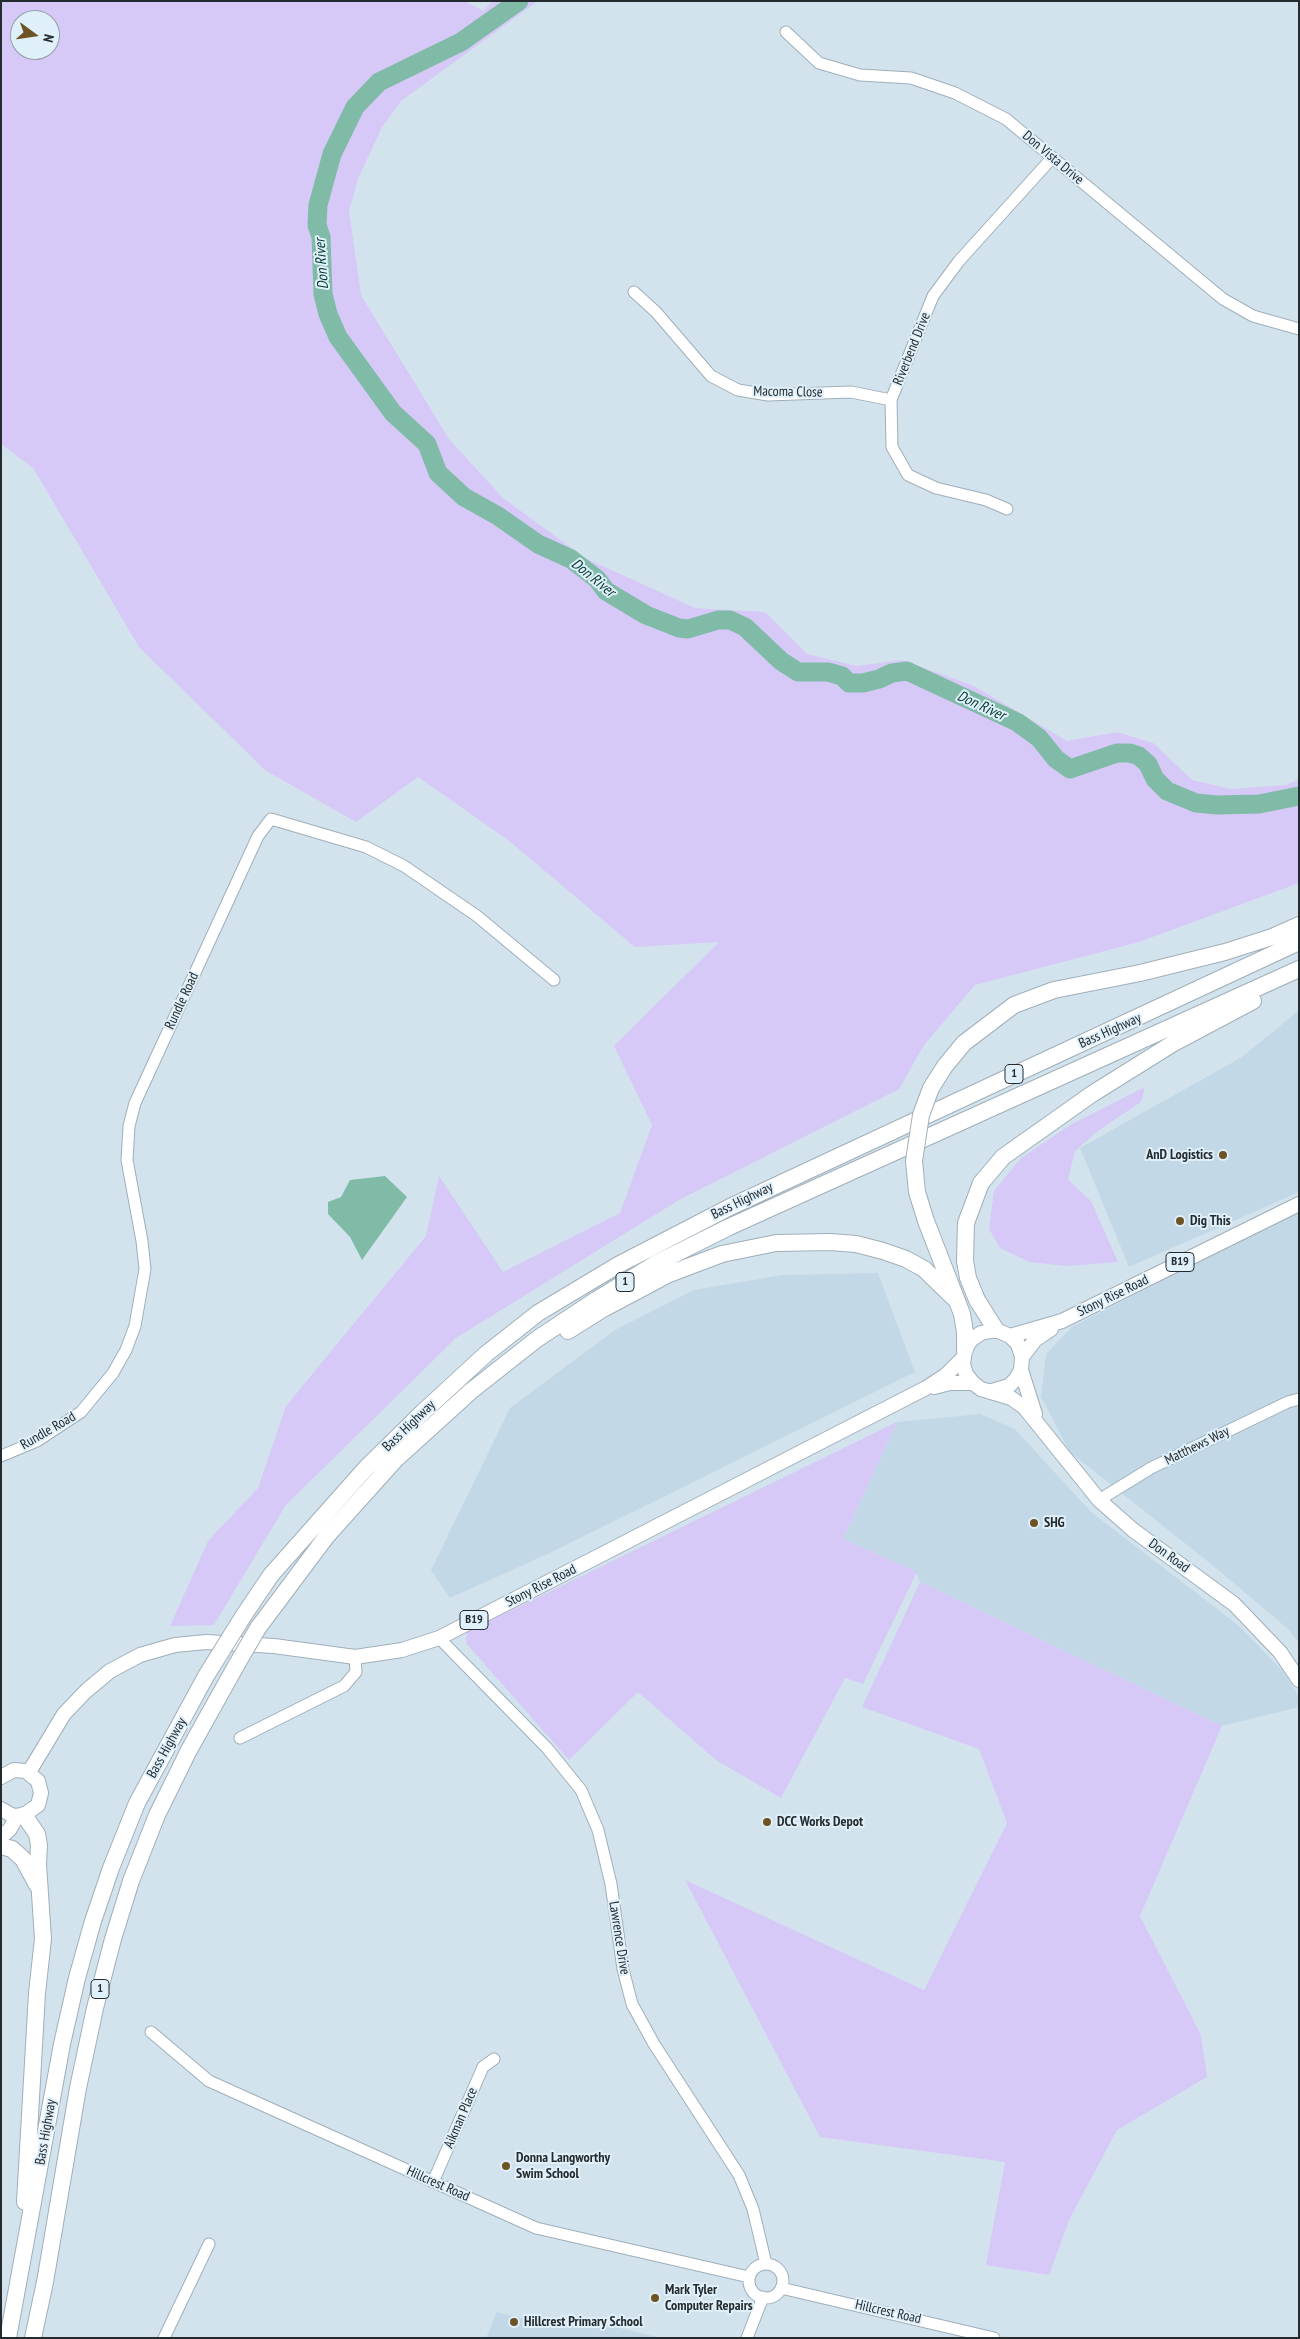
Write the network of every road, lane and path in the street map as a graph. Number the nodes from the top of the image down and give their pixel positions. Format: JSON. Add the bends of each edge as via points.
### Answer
{"nodes":[{"id":1,"x":786,"y":32,"type":"dead end"},
{"id":2,"x":1052,"y":158,"type":"junction"},
{"id":3,"x":634,"y":292,"type":"dead end"},
{"id":4,"x":1299,"y":329,"type":"edge"},
{"id":5,"x":891,"y":400,"type":"junction"},
{"id":6,"x":1008,"y":509,"type":"dead end"},
{"id":7,"x":1299,"y":925,"type":"edge"},
{"id":8,"x":1299,"y":942,"type":"edge"},
{"id":9,"x":1299,"y":969,"type":"edge"},
{"id":10,"x":1299,"y":976,"type":"edge"},
{"id":11,"x":554,"y":980,"type":"dead end"},
{"id":12,"x":1299,"y":1204,"type":"edge"},
{"id":13,"x":956,"y":1300,"type":"junction"},
{"id":14,"x":1062,"y":1321,"type":"junction"},
{"id":15,"x":1003,"y":1333,"type":"junction"},
{"id":16,"x":964,"y":1354,"type":"junction"},
{"id":17,"x":1022,"y":1363,"type":"junction"},
{"id":18,"x":973,"y":1383,"type":"junction"},
{"id":19,"x":926,"y":1388,"type":"junction"},
{"id":20,"x":992,"y":1390,"type":"junction"},
{"id":21,"x":471,"y":1391,"type":"junction"},
{"id":22,"x":1299,"y":1399,"type":"edge"},
{"id":23,"x":1042,"y":1428,"type":"junction"},
{"id":24,"x":1,"y":1456,"type":"edge"},
{"id":25,"x":1099,"y":1500,"type":"junction"},
{"id":26,"x":439,"y":1638,"type":"junction"},
{"id":27,"x":355,"y":1657,"type":"junction"},
{"id":28,"x":1299,"y":1680,"type":"edge"},
{"id":29,"x":240,"y":1738,"type":"dead end"},
{"id":30,"x":29,"y":1772,"type":"junction"},
{"id":31,"x":1,"y":1777,"type":"edge"},
{"id":32,"x":1,"y":1809,"type":"edge"},
{"id":33,"x":20,"y":1816,"type":"junction"},
{"id":34,"x":1,"y":1837,"type":"edge"},
{"id":35,"x":1,"y":1846,"type":"edge"},
{"id":36,"x":39,"y":1889,"type":"junction"},
{"id":37,"x":151,"y":2032,"type":"dead end"},
{"id":38,"x":494,"y":2058,"type":"dead end"},
{"id":39,"x":433,"y":2182,"type":"junction"},
{"id":40,"x":209,"y":2244,"type":"dead end"},
{"id":41,"x":766,"y":2264,"type":"junction"},
{"id":42,"x":749,"y":2277,"type":"junction"},
{"id":43,"x":781,"y":2288,"type":"junction"},
{"id":44,"x":763,"y":2298,"type":"junction"},
{"id":45,"x":12,"y":2321,"type":"junction"},
{"id":46,"x":8,"y":2338,"type":"edge"},
{"id":47,"x":32,"y":2338,"type":"edge"},
{"id":48,"x":164,"y":2338,"type":"edge"},
{"id":49,"x":747,"y":2338,"type":"edge"},
{"id":50,"x":994,"y":2338,"type":"edge"}],
"edges":[{"from":1,"to":2,"type":"street","name":"Don Vista Drive","via":[[819,63],[860,75],[910,78],[955,93],[1006,119]]},
{"from":2,"to":4,"type":"street","name":"Don Vista Drive","via":[[1223,299],[1253,316]]},
{"from":2,"to":5,"type":"street","name":"Riverbend Drive","via":[[959,261],[933,296]]},
{"from":3,"to":5,"type":"street","name":"Macoma Close","via":[[656,312],[711,376],[738,390],[768,394],[851,392]]},
{"from":5,"to":6,"type":"street","name":"Riverbend Drive","via":[[892,447],[908,474],[936,488]]},
{"from":7,"to":13,"type":"highway","bridge":true,"via":[[1225,952],[1054,990],[1014,1005],[964,1043],[931,1088],[921,1115],[914,1161],[917,1192]]},
{"from":8,"to":45,"type":"highway","name":"Bass Highway","number":"1","bridge":true,"via":[[730,1206],[618,1264],[538,1313],[486,1354],[366,1468],[271,1575],[244,1614],[206,1676],[137,1803],[111,1868],[77,1978]]},
{"from":9,"to":21,"type":"highway","name":"Bass Highway","number":"1","via":[[684,1249],[565,1320]]},
{"from":10,"to":15,"type":"highway","via":[[1164,1049],[1092,1094],[1003,1157],[981,1183],[966,1223],[964,1243],[968,1278],[977,1300]]},
{"from":11,"to":24,"type":"street","name":"Rundle Road","via":[[477,916],[404,866],[366,847],[271,819],[258,836],[135,1103],[129,1126],[127,1160],[145,1270],[138,1317],[126,1350],[113,1374],[81,1412],[37,1441]]},
{"from":12,"to":14,"type":"main road","name":"Stony Rise Road","number":"B19"},
{"from":13,"to":16,"type":"highway","via":[[966,1332]]},
{"from":13,"to":21,"type":"highway","via":[[924,1269],[906,1258],[856,1244],[804,1242],[749,1247],[695,1263],[653,1282],[579,1324],[506,1375]]},
{"from":14,"to":15,"type":"main road","name":"Stony Rise Road","number":"B19"},
{"from":14,"to":17,"type":"main road","name":"Stony Rise Road","number":"B19","via":[[1035,1340]]},
{"from":15,"to":16,"type":"main road","number":"B19","via":[[981,1332],[971,1340]]},
{"from":15,"to":17,"type":"main road","via":[[1018,1344]]},
{"from":16,"to":18,"type":"main road","via":[[966,1374]]},
{"from":16,"to":19,"type":"main road","name":"Stony Rise Road","number":"B19","via":[[946,1375]]},
{"from":17,"to":20,"type":"main road","number":"B19","via":[[1016,1379],[1009,1386]]},
{"from":17,"to":23,"type":"main road","name":"Don Road","via":[[1032,1410]]},
{"from":18,"to":19,"type":"main road","name":"Stony Rise Road","number":"B19"},
{"from":18,"to":20,"type":"main road","number":"B19"},
{"from":19,"to":26,"type":"main road","name":"Stony Rise Road","number":"B19"},
{"from":20,"to":23,"type":"main road","name":"Don Road","via":[[1011,1398]]},
{"from":21,"to":47,"type":"highway","name":"Bass Highway","number":"1","bridge":true,"via":[[396,1459],[302,1566],[237,1664],[157,1815],[131,1881],[95,2008]]},
{"from":22,"to":25,"type":"street","name":"Matthews Way","via":[[1152,1468]]},
{"from":23,"to":25,"type":"main road","name":"Don Road"},
{"from":25,"to":28,"type":"main road","name":"Don Road","via":[[1133,1530],[1234,1604],[1280,1652]]},
{"from":26,"to":27,"type":"main road","name":"Stony Rise Road","number":"B19","via":[[402,1650]]},
{"from":26,"to":41,"type":"street","name":"Lawrence Drive","via":[[546,1748],[581,1790],[598,1830],[611,1884],[623,1970],[632,2004],[654,2044],[739,2175],[753,2209]]},
{"from":27,"to":29,"type":"street","via":[[356,1672],[344,1686]]},
{"from":27,"to":30,"type":"main road","name":"Stony Rise Road","number":"B19","via":[[274,1646],[206,1642],[175,1645],[140,1655],[110,1671],[64,1714]]},
{"from":30,"to":31,"type":"main road","via":[[14,1770]]},
{"from":30,"to":33,"type":"main road","via":[[40,1785],[41,1798],[35,1809]]},
{"from":32,"to":33,"type":"main road","via":[[9,1815]]},
{"from":33,"to":34,"type":"main road"},
{"from":33,"to":36,"type":"highway","via":[[38,1838]]},
{"from":35,"to":36,"type":"highway","via":[[14,1850],[23,1859]]},
{"from":36,"to":45,"type":"highway","via":[[43,1939],[23,2232]]},
{"from":37,"to":39,"type":"street","name":"Hillcrest Road","via":[[209,2081]]},
{"from":38,"to":39,"type":"street","name":"Aikman Place","via":[[483,2067]]},
{"from":39,"to":42,"type":"street","name":"Hillcrest Road","via":[[536,2228]]},
{"from":40,"to":48,"type":"street"},
{"from":41,"to":42,"type":"street","via":[[753,2269]]},
{"from":41,"to":43,"type":"street","via":[[781,2273]]},
{"from":42,"to":44,"type":"street","via":[[753,2292]]},
{"from":43,"to":44,"type":"street","via":[[773,2296]]},
{"from":43,"to":50,"type":"street","name":"Hillcrest Road"},
{"from":44,"to":49,"type":"street"},
{"from":45,"to":46,"type":"highway","name":"Bass Highway","number":"1"}]}
